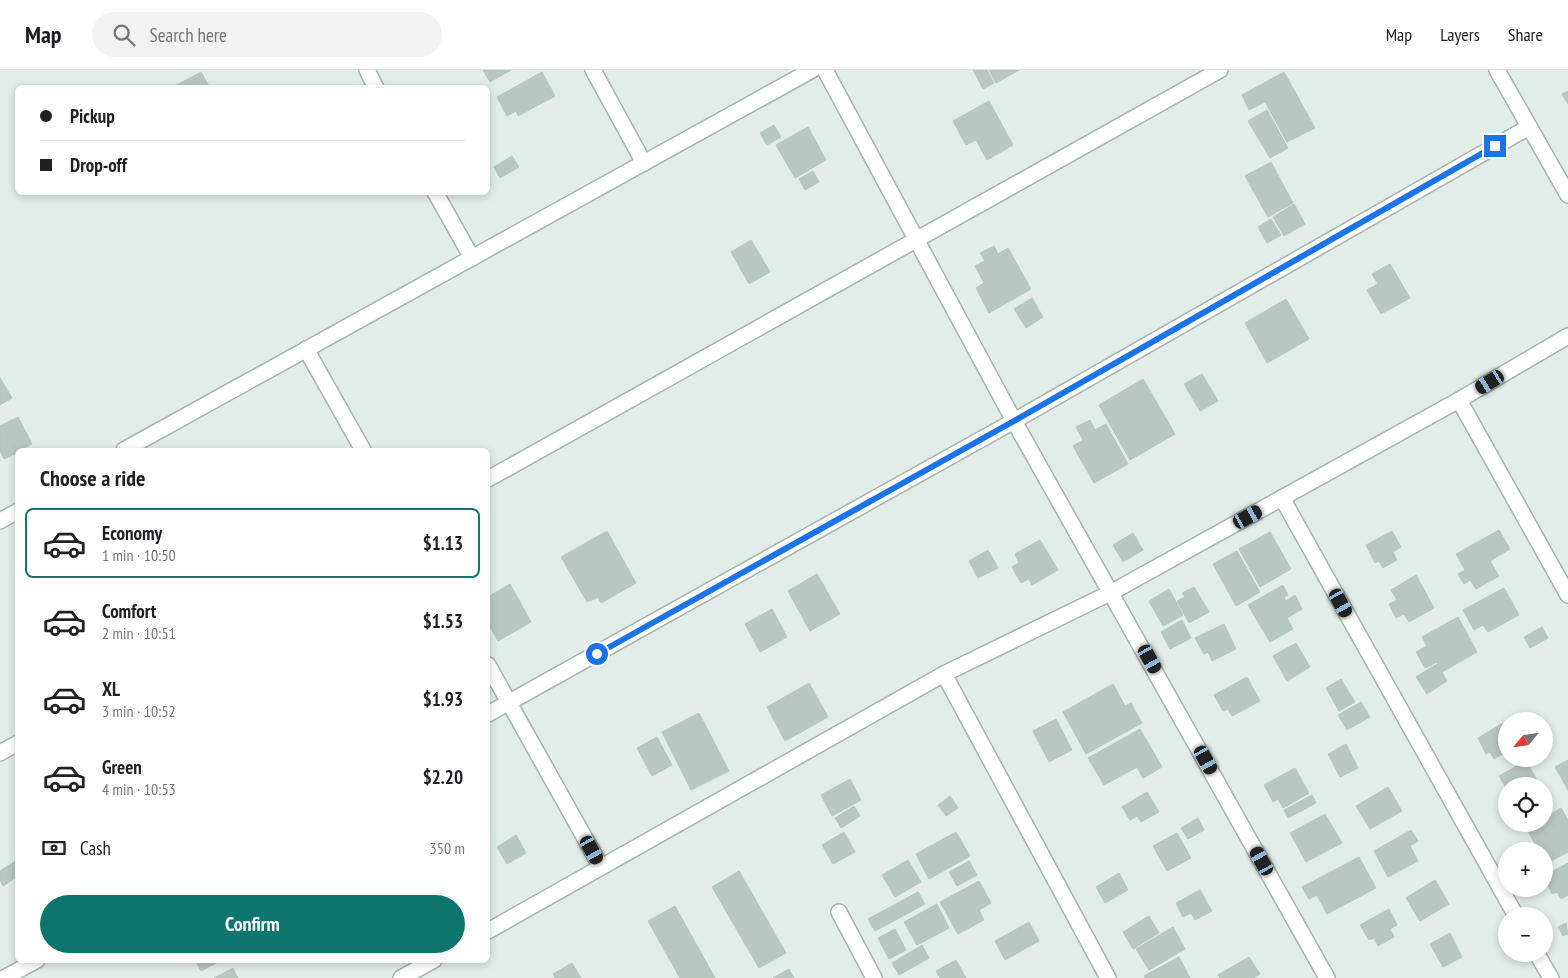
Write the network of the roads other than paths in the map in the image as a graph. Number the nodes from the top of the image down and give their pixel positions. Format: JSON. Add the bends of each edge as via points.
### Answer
{"nodes":[{"id":1,"x":367,"y":70,"type":"edge"},
{"id":2,"x":593,"y":70,"type":"edge"},
{"id":3,"x":812,"y":70,"type":"edge"},
{"id":4,"x":825,"y":70,"type":"edge"},
{"id":5,"x":1220,"y":70,"type":"edge"},
{"id":6,"x":1497,"y":70,"type":"edge"},
{"id":7,"x":374,"y":85,"type":"edge"},
{"id":8,"x":1529,"y":127,"type":"junction"},
{"id":9,"x":644,"y":163,"type":"junction"},
{"id":10,"x":437,"y":195,"type":"edge"},
{"id":11,"x":1568,"y":195,"type":"edge"},
{"id":12,"x":915,"y":240,"type":"junction"},
{"id":13,"x":472,"y":258,"type":"junction"},
{"id":14,"x":1568,"y":336,"type":"edge"},
{"id":15,"x":306,"y":349,"type":"junction"},
{"id":16,"x":1459,"y":400,"type":"junction"},
{"id":17,"x":1014,"y":421,"type":"junction"},
{"id":18,"x":128,"y":448,"type":"edge"},
{"id":19,"x":362,"y":448,"type":"edge"},
{"id":20,"x":490,"y":478,"type":"edge"},
{"id":21,"x":1282,"y":498,"type":"junction"},
{"id":22,"x":15,"y":513,"type":"edge"},
{"id":23,"x":0,"y":521,"type":"edge"},
{"id":24,"x":1112,"y":592,"type":"junction"},
{"id":25,"x":1568,"y":595,"type":"edge"},
{"id":26,"x":490,"y":667,"type":"edge"},
{"id":27,"x":944,"y":674,"type":"junction"},
{"id":28,"x":510,"y":702,"type":"junction"},
{"id":29,"x":490,"y":713,"type":"edge"},
{"id":30,"x":15,"y":745,"type":"edge"},
{"id":31,"x":0,"y":753,"type":"edge"},
{"id":32,"x":601,"y":867,"type":"junction"},
{"id":33,"x":1511,"y":907,"type":"edge"},
{"id":34,"x":839,"y":912,"type":"dead end"},
{"id":35,"x":490,"y":930,"type":"edge"},
{"id":36,"x":1542,"y":962,"type":"edge"},
{"id":37,"x":32,"y":963,"type":"edge"},
{"id":38,"x":429,"y":963,"type":"edge"},
{"id":39,"x":407,"y":976,"type":"edge"},
{"id":40,"x":4,"y":978,"type":"edge"},
{"id":41,"x":874,"y":978,"type":"edge"},
{"id":42,"x":1108,"y":978,"type":"edge"},
{"id":43,"x":1327,"y":978,"type":"edge"},
{"id":44,"x":1551,"y":978,"type":"edge"}],
"edges":[{"from":1,"to":7,"type":"street"},
{"from":2,"to":9,"type":"street"},
{"from":3,"to":9,"type":"street"},
{"from":4,"to":12,"type":"street"},
{"from":5,"to":12,"type":"street"},
{"from":6,"to":8,"type":"street"},
{"from":8,"to":11,"type":"street"},
{"from":8,"to":17,"type":"street"},
{"from":9,"to":13,"type":"street"},
{"from":10,"to":13,"type":"street"},
{"from":12,"to":17,"type":"street"},
{"from":12,"to":20,"type":"street"},
{"from":13,"to":15,"type":"street"},
{"from":14,"to":16,"type":"street"},
{"from":15,"to":18,"type":"street"},
{"from":15,"to":19,"type":"street"},
{"from":16,"to":21,"type":"street"},
{"from":16,"to":25,"type":"street"},
{"from":17,"to":24,"type":"street"},
{"from":17,"to":28,"type":"street"},
{"from":21,"to":24,"type":"street"},
{"from":21,"to":33,"type":"street"},
{"from":22,"to":23,"type":"street"},
{"from":24,"to":27,"type":"street"},
{"from":24,"to":43,"type":"street"},
{"from":26,"to":28,"type":"street"},
{"from":27,"to":32,"type":"street"},
{"from":27,"to":42,"type":"street"},
{"from":28,"to":29,"type":"street"},
{"from":28,"to":32,"type":"street"},
{"from":30,"to":31,"type":"street"},
{"from":32,"to":35,"type":"street"},
{"from":34,"to":41,"type":"street"},
{"from":36,"to":44,"type":"street"},
{"from":37,"to":40,"type":"street"},
{"from":38,"to":39,"type":"street"}]}
